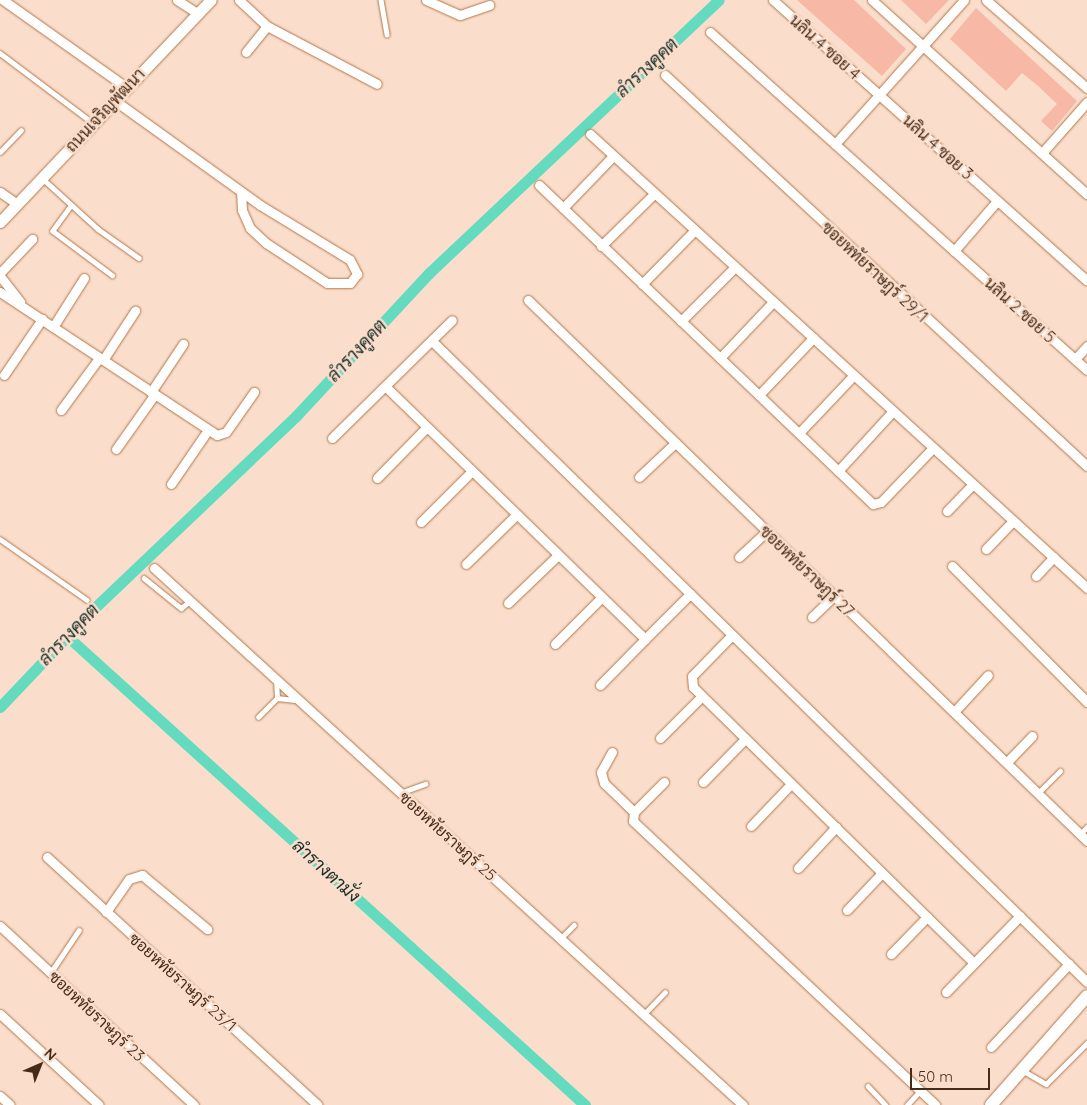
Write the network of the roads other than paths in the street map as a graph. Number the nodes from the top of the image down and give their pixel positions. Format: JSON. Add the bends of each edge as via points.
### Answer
{"nodes":[{"id":1,"x":3,"y":0,"type":"edge"},
{"id":2,"x":176,"y":0,"type":"edge"},
{"id":3,"x":211,"y":0,"type":"edge"},
{"id":4,"x":239,"y":0,"type":"edge"},
{"id":5,"x":381,"y":0,"type":"edge"},
{"id":6,"x":426,"y":0,"type":"edge"},
{"id":7,"x":773,"y":0,"type":"edge"},
{"id":8,"x":872,"y":0,"type":"edge"},
{"id":9,"x":964,"y":0,"type":"edge"},
{"id":10,"x":986,"y":0,"type":"edge"},
{"id":11,"x":489,"y":5,"type":"dead end"},
{"id":12,"x":197,"y":13,"type":"junction"},
{"id":13,"x":267,"y":26,"type":"junction"},
{"id":14,"x":710,"y":32,"type":"dead end"},
{"id":15,"x":387,"y":34,"type":"dead end"},
{"id":16,"x":922,"y":44,"type":"junction"},
{"id":17,"x":246,"y":52,"type":"dead end"},
{"id":18,"x":0,"y":53,"type":"edge"},
{"id":19,"x":665,"y":75,"type":"dead end"},
{"id":20,"x":377,"y":84,"type":"dead end"},
{"id":21,"x":126,"y":88,"type":"junction"},
{"id":22,"x":1087,"y":88,"type":"edge"},
{"id":23,"x":878,"y":94,"type":"junction"},
{"id":24,"x":114,"y":100,"type":"junction"},
{"id":25,"x":1087,"y":102,"type":"edge"},
{"id":26,"x":93,"y":123,"type":"junction"},
{"id":27,"x":21,"y":130,"type":"dead end"},
{"id":28,"x":590,"y":134,"type":"dead end"},
{"id":29,"x":835,"y":144,"type":"junction"},
{"id":30,"x":0,"y":152,"type":"edge"},
{"id":31,"x":1042,"y":153,"type":"junction"},
{"id":32,"x":613,"y":156,"type":"junction"},
{"id":33,"x":41,"y":178,"type":"junction"},
{"id":34,"x":540,"y":185,"type":"dead end"},
{"id":35,"x":0,"y":192,"type":"edge"},
{"id":36,"x":241,"y":192,"type":"junction"},
{"id":37,"x":654,"y":194,"type":"junction"},
{"id":38,"x":1087,"y":194,"type":"edge"},
{"id":39,"x":998,"y":200,"type":"junction"},
{"id":40,"x":17,"y":204,"type":"junction"},
{"id":41,"x":71,"y":206,"type":"junction"},
{"id":42,"x":563,"y":208,"type":"junction"},
{"id":43,"x":2,"y":216,"type":"edge"},
{"id":44,"x":694,"y":231,"type":"junction"},
{"id":45,"x":32,"y":240,"type":"dead end"},
{"id":46,"x":602,"y":246,"type":"junction"},
{"id":47,"x":954,"y":251,"type":"junction"},
{"id":48,"x":139,"y":258,"type":"dead end"},
{"id":49,"x":735,"y":267,"type":"junction"},
{"id":50,"x":0,"y":274,"type":"edge"},
{"id":51,"x":112,"y":274,"type":"dead end"},
{"id":52,"x":84,"y":278,"type":"dead end"},
{"id":53,"x":1087,"y":281,"type":"edge"},
{"id":54,"x":642,"y":284,"type":"junction"},
{"id":55,"x":0,"y":292,"type":"edge"},
{"id":56,"x":528,"y":300,"type":"dead end"},
{"id":57,"x":20,"y":302,"type":"junction"},
{"id":58,"x":773,"y":302,"type":"junction"},
{"id":59,"x":135,"y":311,"type":"dead end"},
{"id":60,"x":42,"y":319,"type":"junction"},
{"id":61,"x":452,"y":320,"type":"dead end"},
{"id":62,"x":681,"y":322,"type":"junction"},
{"id":63,"x":53,"y":327,"type":"junction"},
{"id":64,"x":813,"y":338,"type":"junction"},
{"id":65,"x":432,"y":341,"type":"junction"},
{"id":66,"x":183,"y":344,"type":"dead end"},
{"id":67,"x":1087,"y":346,"type":"edge"},
{"id":68,"x":720,"y":358,"type":"junction"},
{"id":69,"x":101,"y":359,"type":"junction"},
{"id":70,"x":1075,"y":359,"type":"junction"},
{"id":71,"x":1087,"y":370,"type":"edge"},
{"id":72,"x":4,"y":375,"type":"dead end"},
{"id":73,"x":853,"y":376,"type":"junction"},
{"id":74,"x":385,"y":386,"type":"junction"},
{"id":75,"x":254,"y":392,"type":"dead end"},
{"id":76,"x":153,"y":393,"type":"junction"},
{"id":77,"x":759,"y":395,"type":"junction"},
{"id":78,"x":61,"y":410,"type":"dead end"},
{"id":79,"x":893,"y":411,"type":"junction"},
{"id":80,"x":428,"y":428,"type":"junction"},
{"id":81,"x":208,"y":430,"type":"junction"},
{"id":82,"x":799,"y":433,"type":"junction"},
{"id":83,"x":332,"y":438,"type":"dead end"},
{"id":84,"x":675,"y":443,"type":"junction"},
{"id":85,"x":933,"y":448,"type":"junction"},
{"id":86,"x":116,"y":449,"type":"dead end"},
{"id":87,"x":1087,"y":466,"type":"edge"},
{"id":88,"x":472,"y":471,"type":"junction"},
{"id":89,"x":838,"y":471,"type":"junction"},
{"id":90,"x":639,"y":477,"type":"dead end"},
{"id":91,"x":377,"y":478,"type":"dead end"},
{"id":92,"x":171,"y":484,"type":"dead end"},
{"id":93,"x":972,"y":484,"type":"junction"},
{"id":94,"x":947,"y":511,"type":"dead end"},
{"id":95,"x":517,"y":514,"type":"junction"},
{"id":96,"x":1013,"y":521,"type":"junction"},
{"id":97,"x":421,"y":522,"type":"dead end"},
{"id":98,"x":767,"y":531,"type":"junction"},
{"id":99,"x":0,"y":538,"type":"edge"},
{"id":100,"x":986,"y":549,"type":"dead end"},
{"id":101,"x":558,"y":555,"type":"junction"},
{"id":102,"x":739,"y":557,"type":"dead end"},
{"id":103,"x":1054,"y":557,"type":"junction"},
{"id":104,"x":466,"y":564,"type":"dead end"},
{"id":105,"x":952,"y":566,"type":"dead end"},
{"id":106,"x":154,"y":568,"type":"dead end"},
{"id":107,"x":1036,"y":576,"type":"dead end"},
{"id":108,"x":144,"y":578,"type":"dead end"},
{"id":109,"x":1087,"y":588,"type":"edge"},
{"id":110,"x":690,"y":594,"type":"junction"},
{"id":111,"x":834,"y":596,"type":"junction"},
{"id":112,"x":602,"y":598,"type":"junction"},
{"id":113,"x":87,"y":600,"type":"dead end"},
{"id":114,"x":190,"y":601,"type":"junction"},
{"id":115,"x":508,"y":603,"type":"dead end"},
{"id":116,"x":812,"y":617,"type":"dead end"},
{"id":117,"x":732,"y":634,"type":"junction"},
{"id":118,"x":645,"y":639,"type":"junction"},
{"id":119,"x":555,"y":644,"type":"dead end"},
{"id":120,"x":988,"y":675,"type":"dead end"},
{"id":121,"x":276,"y":679,"type":"junction"},
{"id":122,"x":600,"y":685,"type":"dead end"},
{"id":123,"x":701,"y":697,"type":"junction"},
{"id":124,"x":276,"y":698,"type":"junction"},
{"id":125,"x":299,"y":700,"type":"junction"},
{"id":126,"x":1087,"y":702,"type":"edge"},
{"id":127,"x":954,"y":712,"type":"junction"},
{"id":128,"x":258,"y":717,"type":"dead end"},
{"id":129,"x":1032,"y":736,"type":"dead end"},
{"id":130,"x":660,"y":738,"type":"dead end"},
{"id":131,"x":745,"y":739,"type":"junction"},
{"id":132,"x":612,"y":752,"type":"dead end"},
{"id":133,"x":1007,"y":762,"type":"junction"},
{"id":134,"x":1060,"y":771,"type":"dead end"},
{"id":135,"x":664,"y":782,"type":"dead end"},
{"id":136,"x":703,"y":782,"type":"dead end"},
{"id":137,"x":425,"y":784,"type":"dead end"},
{"id":138,"x":791,"y":784,"type":"junction"},
{"id":139,"x":400,"y":792,"type":"junction"},
{"id":140,"x":1038,"y":793,"type":"junction"},
{"id":141,"x":634,"y":812,"type":"junction"},
{"id":142,"x":751,"y":826,"type":"dead end"},
{"id":143,"x":836,"y":827,"type":"junction"},
{"id":144,"x":1085,"y":834,"type":"edge"},
{"id":145,"x":47,"y":858,"type":"dead end"},
{"id":146,"x":798,"y":868,"type":"dead end"},
{"id":147,"x":882,"y":873,"type":"junction"},
{"id":148,"x":847,"y":910,"type":"dead end"},
{"id":149,"x":106,"y":912,"type":"junction"},
{"id":150,"x":1020,"y":916,"type":"junction"},
{"id":151,"x":927,"y":917,"type":"junction"},
{"id":152,"x":574,"y":925,"type":"dead end"},
{"id":153,"x":0,"y":926,"type":"edge"},
{"id":154,"x":207,"y":929,"type":"dead end"},
{"id":155,"x":79,"y":930,"type":"dead end"},
{"id":156,"x":561,"y":938,"type":"junction"},
{"id":157,"x":891,"y":954,"type":"dead end"},
{"id":158,"x":974,"y":963,"type":"junction"},
{"id":159,"x":1069,"y":964,"type":"junction"},
{"id":160,"x":50,"y":973,"type":"junction"},
{"id":161,"x":1087,"y":982,"type":"edge"},
{"id":162,"x":665,"y":992,"type":"dead end"},
{"id":163,"x":946,"y":992,"type":"dead end"},
{"id":164,"x":1087,"y":996,"type":"edge"},
{"id":165,"x":0,"y":1014,"type":"edge"},
{"id":166,"x":644,"y":1014,"type":"junction"},
{"id":167,"x":1087,"y":1043,"type":"edge"},
{"id":168,"x":992,"y":1047,"type":"dead end"},
{"id":169,"x":1022,"y":1070,"type":"junction"},
{"id":170,"x":868,"y":1086,"type":"dead end"},
{"id":171,"x":920,"y":1091,"type":"junction"},
{"id":172,"x":0,"y":1096,"type":"edge"},
{"id":173,"x":10,"y":1105,"type":"edge"},
{"id":174,"x":99,"y":1105,"type":"edge"},
{"id":175,"x":194,"y":1105,"type":"edge"},
{"id":176,"x":318,"y":1105,"type":"edge"},
{"id":177,"x":743,"y":1105,"type":"edge"},
{"id":178,"x":886,"y":1105,"type":"edge"},
{"id":179,"x":907,"y":1105,"type":"edge"},
{"id":180,"x":935,"y":1105,"type":"edge"},
{"id":181,"x":991,"y":1105,"type":"edge"}],
"edges":[{"from":1,"to":21,"type":"street"},
{"from":2,"to":12,"type":"street"},
{"from":3,"to":12,"type":"street","name":"ถนนเจริญพัฒนา"},
{"from":4,"to":13,"type":"street"},
{"from":5,"to":15,"type":"lane"},
{"from":6,"to":11,"type":"street","via":[[460,15]]},
{"from":7,"to":23,"type":"street","name":"นลิน 4 ซอย 4"},
{"from":8,"to":16,"type":"street"},
{"from":9,"to":16,"type":"street"},
{"from":10,"to":22,"type":"street"},
{"from":12,"to":21,"type":"street","name":"ถนนเจริญพัฒนา"},
{"from":13,"to":17,"type":"street"},
{"from":13,"to":20,"type":"street"},
{"from":14,"to":29,"type":"street","name":"นลิน 2 ซอย 5"},
{"from":16,"to":23,"type":"street"},
{"from":16,"to":31,"type":"street"},
{"from":18,"to":26,"type":"lane"},
{"from":19,"to":87,"type":"street","name":"ซอยหทัยราษฎร์ 29/1"},
{"from":21,"to":24,"type":"street","name":"ถนนเจริญพัฒนา"},
{"from":23,"to":29,"type":"street"},
{"from":23,"to":39,"type":"street","name":"นลิน 4 ซอย 3"},
{"from":24,"to":26,"type":"street","name":"ถนนเจริญพัฒนา"},
{"from":24,"to":36,"type":"street"},
{"from":25,"to":31,"type":"street"},
{"from":26,"to":33,"type":"street","name":"ถนนเจริญพัฒนา"},
{"from":27,"to":30,"type":"lane"},
{"from":28,"to":32,"type":"street"},
{"from":29,"to":47,"type":"street","name":"นลิน 2 ซอย 5"},
{"from":31,"to":38,"type":"street"},
{"from":32,"to":37,"type":"street"},
{"from":32,"to":42,"type":"street"},
{"from":33,"to":40,"type":"street","name":"ถนนเจริญพัฒนา"},
{"from":33,"to":41,"type":"lane"},
{"from":34,"to":42,"type":"street"},
{"from":35,"to":40,"type":"street"},
{"from":36,"to":36,"type":"street","via":[[242,210],[250,228],[266,243],[327,283],[350,283],[357,274],[350,260]]},
{"from":37,"to":44,"type":"street"},
{"from":37,"to":46,"type":"street"},
{"from":39,"to":47,"type":"street"},
{"from":39,"to":53,"type":"street","name":"นลิน 4 ซอย 3"},
{"from":40,"to":43,"type":"street","name":"ถนนเจริญพัฒนา"},
{"from":41,"to":48,"type":"lane"},
{"from":41,"to":51,"type":"lane","via":[[53,231]]},
{"from":42,"to":46,"type":"street"},
{"from":44,"to":49,"type":"street"},
{"from":44,"to":54,"type":"street"},
{"from":45,"to":50,"type":"street"},
{"from":46,"to":54,"type":"street"},
{"from":47,"to":70,"type":"street","name":"นลิน 2 ซอย 5"},
{"from":49,"to":58,"type":"street"},
{"from":49,"to":62,"type":"street"},
{"from":50,"to":57,"type":"street"},
{"from":52,"to":63,"type":"street"},
{"from":54,"to":62,"type":"street"},
{"from":55,"to":57,"type":"street"},
{"from":56,"to":84,"type":"street","name":"ซอยหทัยราษฎร์ 27"},
{"from":57,"to":60,"type":"street"},
{"from":58,"to":64,"type":"street"},
{"from":58,"to":68,"type":"street"},
{"from":59,"to":69,"type":"street"},
{"from":60,"to":63,"type":"street"},
{"from":60,"to":72,"type":"street"},
{"from":61,"to":65,"type":"street"},
{"from":62,"to":68,"type":"street"},
{"from":63,"to":69,"type":"street"},
{"from":64,"to":73,"type":"street"},
{"from":64,"to":77,"type":"street"},
{"from":65,"to":74,"type":"street"},
{"from":65,"to":110,"type":"street"},
{"from":66,"to":76,"type":"street"},
{"from":67,"to":70,"type":"street"},
{"from":68,"to":77,"type":"street"},
{"from":69,"to":76,"type":"street"},
{"from":69,"to":78,"type":"street"},
{"from":70,"to":71,"type":"street","name":"นลิน 2 ซอย 5"},
{"from":73,"to":79,"type":"street"},
{"from":73,"to":82,"type":"street"},
{"from":74,"to":80,"type":"street"},
{"from":74,"to":83,"type":"street"},
{"from":75,"to":81,"type":"street","via":[[226,432],[217,435]]},
{"from":76,"to":81,"type":"street"},
{"from":76,"to":86,"type":"street"},
{"from":77,"to":82,"type":"street"},
{"from":79,"to":85,"type":"street"},
{"from":79,"to":89,"type":"street"},
{"from":80,"to":88,"type":"street"},
{"from":80,"to":91,"type":"street"},
{"from":81,"to":92,"type":"street"},
{"from":82,"to":89,"type":"street"},
{"from":84,"to":90,"type":"street"},
{"from":84,"to":98,"type":"street","name":"ซอยหทัยราษฎร์ 27"},
{"from":85,"to":89,"type":"street","via":[[878,505]]},
{"from":85,"to":93,"type":"street"},
{"from":88,"to":95,"type":"street"},
{"from":88,"to":97,"type":"street"},
{"from":93,"to":94,"type":"street"},
{"from":93,"to":96,"type":"street"},
{"from":95,"to":101,"type":"street"},
{"from":95,"to":104,"type":"street"},
{"from":96,"to":100,"type":"street"},
{"from":96,"to":103,"type":"street"},
{"from":98,"to":102,"type":"street"},
{"from":98,"to":111,"type":"street","name":"ซอยหทัยราษฎร์ 27"},
{"from":99,"to":113,"type":"lane"},
{"from":101,"to":112,"type":"street"},
{"from":101,"to":115,"type":"street"},
{"from":103,"to":107,"type":"street"},
{"from":103,"to":109,"type":"street"},
{"from":105,"to":126,"type":"street"},
{"from":106,"to":114,"type":"street","name":"ซอยหทัยราษฎร์ 25"},
{"from":108,"to":114,"type":"lane","via":[[181,608]]},
{"from":110,"to":117,"type":"street"},
{"from":110,"to":118,"type":"street"},
{"from":111,"to":116,"type":"street"},
{"from":111,"to":127,"type":"street","name":"ซอยหทัยราษฎร์ 27"},
{"from":112,"to":118,"type":"street"},
{"from":112,"to":119,"type":"street"},
{"from":114,"to":121,"type":"street","name":"ซอยหทัยราษฎร์ 25"},
{"from":117,"to":123,"type":"street","via":[[692,676],[691,684]]},
{"from":117,"to":150,"type":"street"},
{"from":118,"to":122,"type":"street"},
{"from":120,"to":127,"type":"street"},
{"from":121,"to":124,"type":"lane"},
{"from":121,"to":125,"type":"street","name":"ซอยหทัยราษฎร์ 25"},
{"from":123,"to":130,"type":"street"},
{"from":123,"to":131,"type":"street"},
{"from":124,"to":125,"type":"lane"},
{"from":124,"to":128,"type":"lane"},
{"from":125,"to":139,"type":"street","name":"ซอยหทัยราษฎร์ 25"},
{"from":127,"to":133,"type":"street","name":"ซอยหทัยราษฎร์ 27"},
{"from":129,"to":133,"type":"street"},
{"from":131,"to":136,"type":"street"},
{"from":131,"to":138,"type":"street"},
{"from":132,"to":141,"type":"street","via":[[601,772],[604,783]]},
{"from":133,"to":140,"type":"street","name":"ซอยหทัยราษฎร์ 27"},
{"from":134,"to":140,"type":"lane"},
{"from":135,"to":141,"type":"street"},
{"from":137,"to":139,"type":"lane"},
{"from":138,"to":142,"type":"street"},
{"from":138,"to":143,"type":"street"},
{"from":139,"to":156,"type":"street","name":"ซอยหทัยราษฎร์ 25"},
{"from":140,"to":144,"type":"street","name":"ซอยหทัยราษฎร์ 27"},
{"from":141,"to":171,"type":"street","via":[[633,821]]},
{"from":143,"to":146,"type":"street"},
{"from":143,"to":147,"type":"street"},
{"from":145,"to":149,"type":"street","name":"ซอยหทัยราษฎร์ 23/1"},
{"from":147,"to":148,"type":"street"},
{"from":147,"to":151,"type":"street"},
{"from":149,"to":154,"type":"street","via":[[129,879],[142,875]]},
{"from":149,"to":176,"type":"street","name":"ซอยหทัยราษฎร์ 23/1"},
{"from":150,"to":158,"type":"street"},
{"from":150,"to":159,"type":"street"},
{"from":151,"to":157,"type":"street"},
{"from":151,"to":158,"type":"street"},
{"from":152,"to":156,"type":"lane"},
{"from":153,"to":160,"type":"street","name":"ซอยหทัยราษฎร์ 23"},
{"from":155,"to":160,"type":"lane"},
{"from":156,"to":166,"type":"street","name":"ซอยหทัยราษฎร์ 25"},
{"from":158,"to":163,"type":"street"},
{"from":159,"to":161,"type":"street"},
{"from":159,"to":168,"type":"street"},
{"from":160,"to":175,"type":"street","name":"ซอยหทัยราษฎร์ 23"},
{"from":162,"to":166,"type":"lane"},
{"from":164,"to":169,"type":"main road"},
{"from":165,"to":174,"type":"street"},
{"from":166,"to":177,"type":"street","name":"ซอยหทัยราษฎร์ 25"},
{"from":167,"to":169,"type":"lane","via":[[1046,1084]]},
{"from":169,"to":181,"type":"main road"},
{"from":170,"to":178,"type":"lane"},
{"from":171,"to":179,"type":"lane"},
{"from":171,"to":180,"type":"street"},
{"from":172,"to":173,"type":"street"}]}
